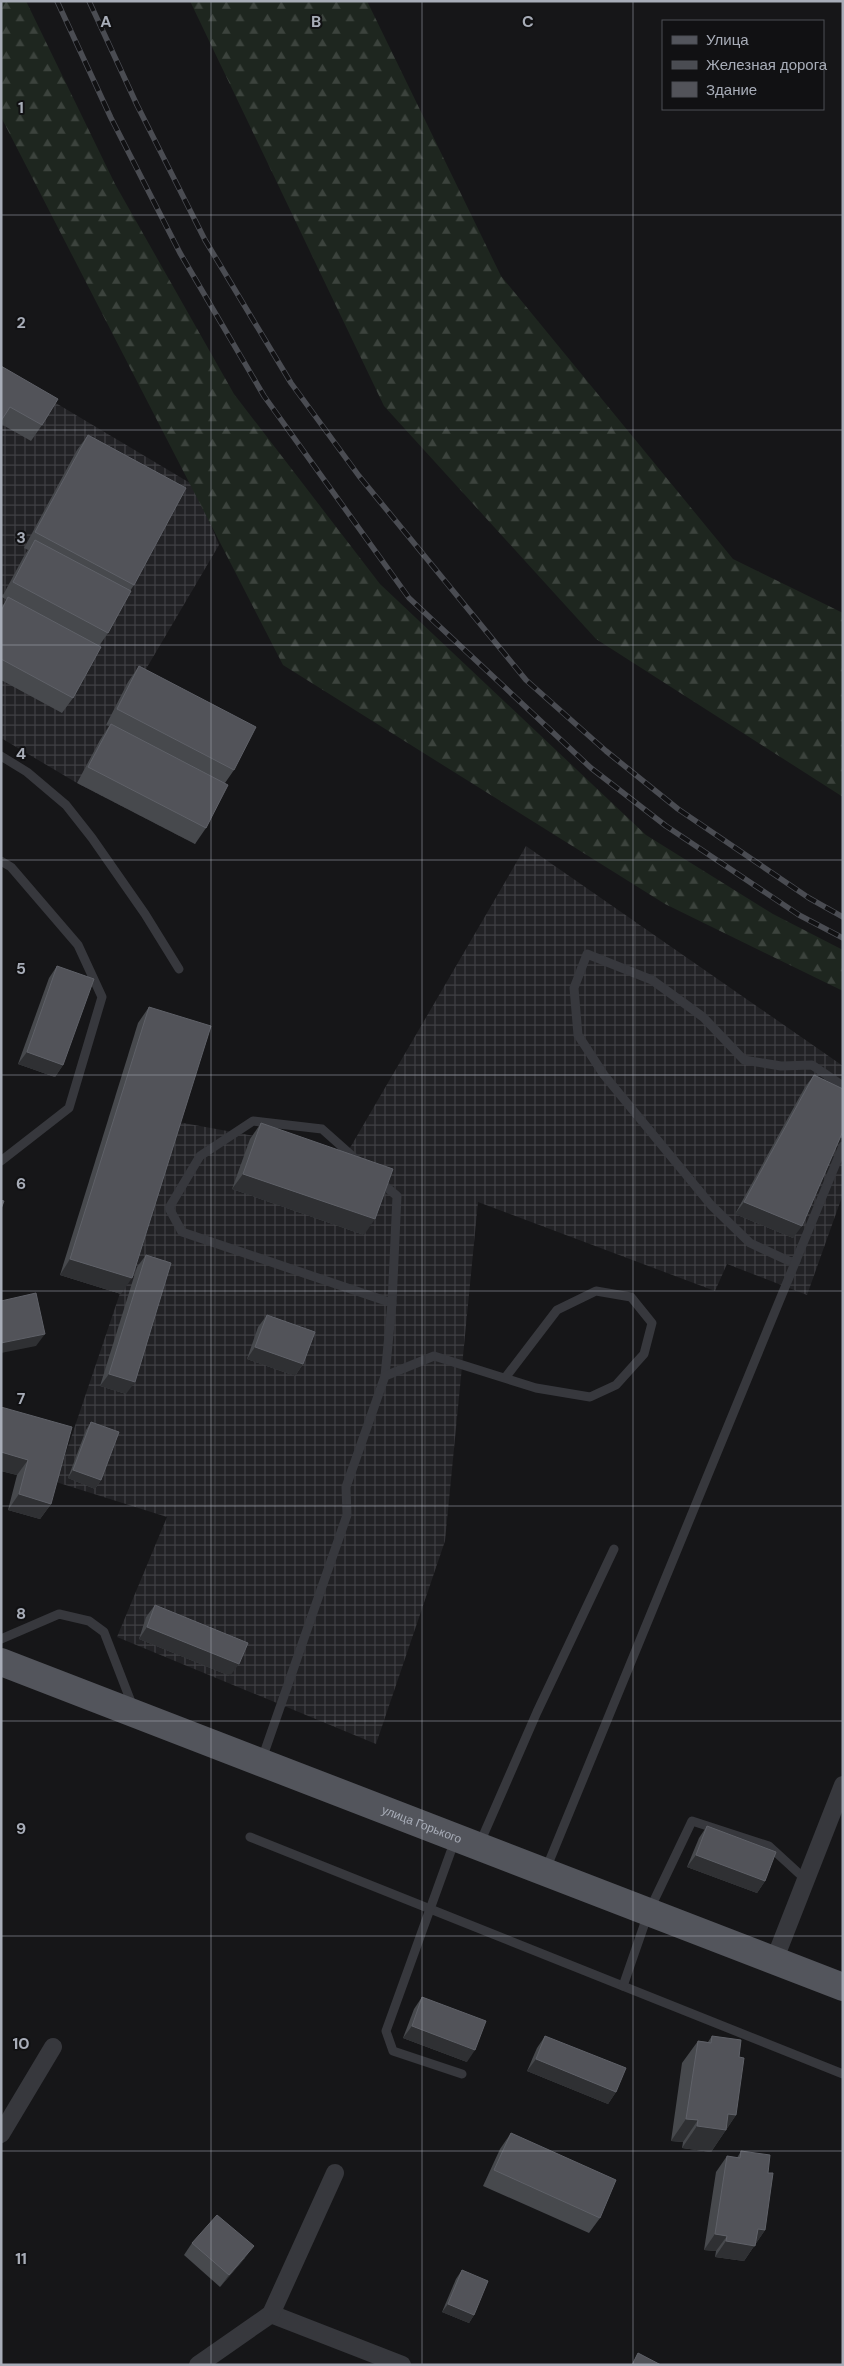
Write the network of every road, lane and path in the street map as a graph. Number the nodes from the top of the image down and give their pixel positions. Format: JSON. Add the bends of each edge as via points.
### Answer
{"nodes":[{"id":1,"x":1,"y":756,"type":"edge"},
{"id":2,"x":1,"y":861,"type":"edge"},
{"id":3,"x":179,"y":969,"type":"dead end"},
{"id":4,"x":843,"y":1086,"type":"edge"},
{"id":5,"x":843,"y":1146,"type":"edge"},
{"id":6,"x":1,"y":1161,"type":"edge"},
{"id":7,"x":366,"y":1168,"type":"edge"},
{"id":8,"x":373,"y":1175,"type":"edge"},
{"id":9,"x":796,"y":1261,"type":"junction"},
{"id":10,"x":392,"y":1303,"type":"junction"},
{"id":11,"x":385,"y":1376,"type":"junction"},
{"id":12,"x":505,"y":1378,"type":"junction"},
{"id":13,"x":614,"y":1549,"type":"dead end"},
{"id":14,"x":2,"y":1642,"type":"edge"},
{"id":15,"x":136,"y":1714,"type":"junction"},
{"id":16,"x":261,"y":1762,"type":"junction"},
{"id":17,"x":843,"y":1785,"type":"edge"},
{"id":18,"x":250,"y":1837,"type":"dead end"},
{"id":19,"x":467,"y":1841,"type":"junction"},
{"id":20,"x":546,"y":1871,"type":"junction"},
{"id":21,"x":805,"y":1880,"type":"junction"},
{"id":22,"x":430,"y":1909,"type":"junction"},
{"id":23,"x":649,"y":1911,"type":"junction"},
{"id":24,"x":774,"y":1961,"type":"junction"},
{"id":25,"x":624,"y":1986,"type":"junction"},
{"id":26,"x":843,"y":1987,"type":"edge"},
{"id":27,"x":53,"y":2047,"type":"dead end"},
{"id":28,"x":462,"y":2074,"type":"dead end"},
{"id":29,"x":843,"y":2074,"type":"edge"},
{"id":30,"x":1,"y":2134,"type":"edge"},
{"id":31,"x":335,"y":2173,"type":"dead end"},
{"id":32,"x":271,"y":2314,"type":"junction"},
{"id":33,"x":198,"y":2365,"type":"edge"},
{"id":34,"x":402,"y":2365,"type":"edge"}],
"edges":[{"from":1,"to":3,"type":"lane","via":[[66,805],[145,914]]},
{"from":2,"to":6,"type":"lane","via":[[11,867],[78,945],[102,997],[69,1108]]},
{"from":4,"to":9,"type":"lane","via":[[812,1065],[780,1066],[744,1060],[702,1017],[652,980],[587,954],[574,988],[578,1035],[604,1075],[711,1205],[750,1243],[791,1262]]},
{"from":5,"to":9,"type":"lane"},
{"from":7,"to":10,"type":"lane","via":[[322,1129],[253,1121],[200,1156],[169,1208],[182,1232]]},
{"from":8,"to":10,"type":"lane","via":[[397,1196]]},
{"from":9,"to":20,"type":"lane"},
{"from":10,"to":11,"type":"lane"},
{"from":11,"to":12,"type":"lane","via":[[434,1356]]},
{"from":11,"to":16,"type":"lane","via":[[346,1487],[348,1515]]},
{"from":12,"to":12,"type":"lane","via":[[536,1388],[590,1397],[616,1385],[644,1354],[652,1323],[630,1298],[596,1291],[557,1310]]},
{"from":13,"to":19,"type":"lane","via":[[537,1712]]},
{"from":14,"to":15,"type":"main road","name":"улица Горького"},
{"from":14,"to":15,"type":"lane","via":[[59,1614],[89,1620],[104,1632]]},
{"from":15,"to":16,"type":"main road","name":"улица Горького"},
{"from":16,"to":19,"type":"main road","name":"улица Горького"},
{"from":17,"to":21,"type":"street"},
{"from":18,"to":22,"type":"lane"},
{"from":19,"to":20,"type":"main road","name":"улица Горького"},
{"from":19,"to":22,"type":"lane"},
{"from":20,"to":23,"type":"main road","name":"улица Горького"},
{"from":21,"to":23,"type":"lane","via":[[769,1846],[692,1821]]},
{"from":21,"to":24,"type":"street"},
{"from":22,"to":25,"type":"lane"},
{"from":22,"to":28,"type":"lane","via":[[386,2031],[392,2050]]},
{"from":23,"to":24,"type":"main road","name":"улица Горького"},
{"from":23,"to":25,"type":"lane"},
{"from":24,"to":26,"type":"main road","name":"улица Горького"},
{"from":25,"to":29,"type":"lane"},
{"from":27,"to":30,"type":"street"},
{"from":31,"to":32,"type":"street"},
{"from":32,"to":33,"type":"street"},
{"from":32,"to":34,"type":"street"}]}
